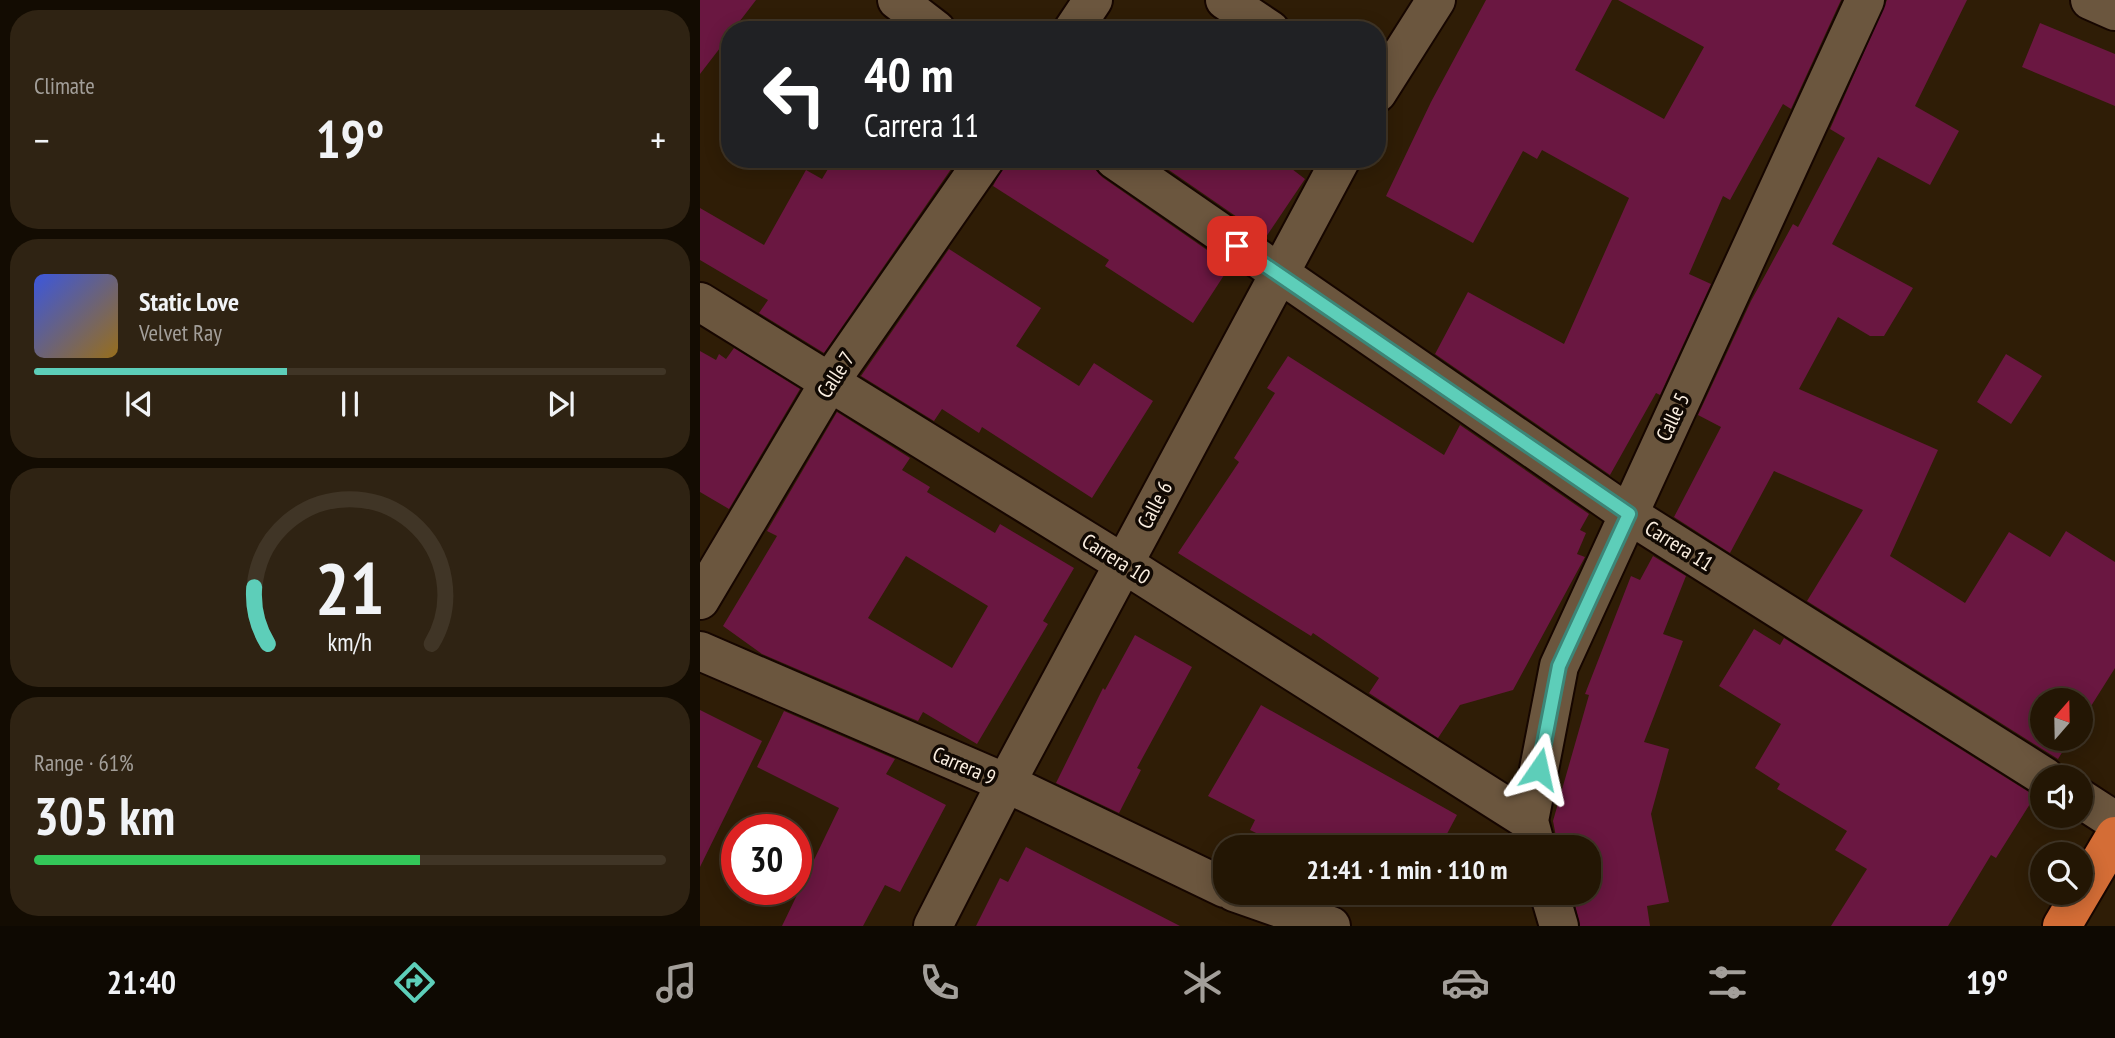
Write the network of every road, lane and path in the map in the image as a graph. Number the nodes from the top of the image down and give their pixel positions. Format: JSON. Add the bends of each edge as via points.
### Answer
{"nodes":[{"id":1,"x":897,"y":0,"type":"edge"},
{"id":2,"x":1093,"y":0,"type":"edge"},
{"id":3,"x":1225,"y":0,"type":"edge"},
{"id":4,"x":1436,"y":0,"type":"edge"},
{"id":5,"x":1865,"y":0,"type":"edge"},
{"id":6,"x":2090,"y":0,"type":"edge"},
{"id":7,"x":2115,"y":11,"type":"edge"},
{"id":8,"x":924,"y":21,"type":"edge"},
{"id":9,"x":1079,"y":21,"type":"edge"},
{"id":10,"x":1256,"y":21,"type":"edge"},
{"id":11,"x":1386,"y":79,"type":"edge"},
{"id":12,"x":979,"y":168,"type":"edge"},
{"id":13,"x":1127,"y":168,"type":"edge"},
{"id":14,"x":1336,"y":168,"type":"edge"},
{"id":15,"x":1279,"y":275,"type":"junction"},
{"id":16,"x":700,"y":302,"type":"edge"},
{"id":17,"x":829,"y":383,"type":"junction"},
{"id":18,"x":1629,"y":514,"type":"junction"},
{"id":19,"x":1124,"y":564,"type":"junction"},
{"id":20,"x":700,"y":600,"type":"edge"},
{"id":21,"x":700,"y":651,"type":"edge"},
{"id":22,"x":2030,"y":768,"type":"edge"},
{"id":23,"x":1006,"y":783,"type":"junction"},
{"id":24,"x":2093,"y":807,"type":"edge"},
{"id":25,"x":2115,"y":821,"type":"edge"},
{"id":26,"x":1533,"y":834,"type":"edge"},
{"id":27,"x":2115,"y":836,"type":"edge"},
{"id":28,"x":1213,"y":890,"type":"edge"},
{"id":29,"x":1250,"y":905,"type":"edge"},
{"id":30,"x":1553,"y":905,"type":"edge"},
{"id":31,"x":933,"y":926,"type":"edge"},
{"id":32,"x":1331,"y":926,"type":"edge"},
{"id":33,"x":1559,"y":926,"type":"edge"},
{"id":34,"x":2062,"y":926,"type":"edge"}],
"edges":[{"from":1,"to":8,"type":"street"},
{"from":2,"to":9,"type":"street"},
{"from":3,"to":10,"type":"street"},
{"from":4,"to":11,"type":"street"},
{"from":5,"to":18,"type":"street","name":"Calle 5"},
{"from":6,"to":7,"type":"street"},
{"from":12,"to":17,"type":"street","name":"Calle 7"},
{"from":13,"to":15,"type":"street","name":"Carrera 11"},
{"from":14,"to":15,"type":"street","name":"Calle 6"},
{"from":15,"to":18,"type":"street","name":"Carrera 11"},
{"from":15,"to":19,"type":"street","name":"Calle 6"},
{"from":16,"to":17,"type":"street","name":"Carrera 10"},
{"from":17,"to":19,"type":"street","name":"Carrera 10"},
{"from":17,"to":20,"type":"street","name":"Calle 7"},
{"from":18,"to":22,"type":"street","name":"Carrera 11"},
{"from":18,"to":26,"type":"street","name":"Calle 5","via":[[1559,666]]},
{"from":19,"to":23,"type":"street","name":"Calle 6"},
{"from":19,"to":26,"type":"street","name":"Carrera 10"},
{"from":21,"to":23,"type":"street","name":"Carrera 9"},
{"from":23,"to":28,"type":"street","name":"Carrera 9"},
{"from":23,"to":31,"type":"street","name":"Calle 6"},
{"from":24,"to":25,"type":"street"},
{"from":27,"to":34,"type":"highway"},
{"from":29,"to":32,"type":"street","name":"Carrera 9"},
{"from":30,"to":33,"type":"street"}]}
